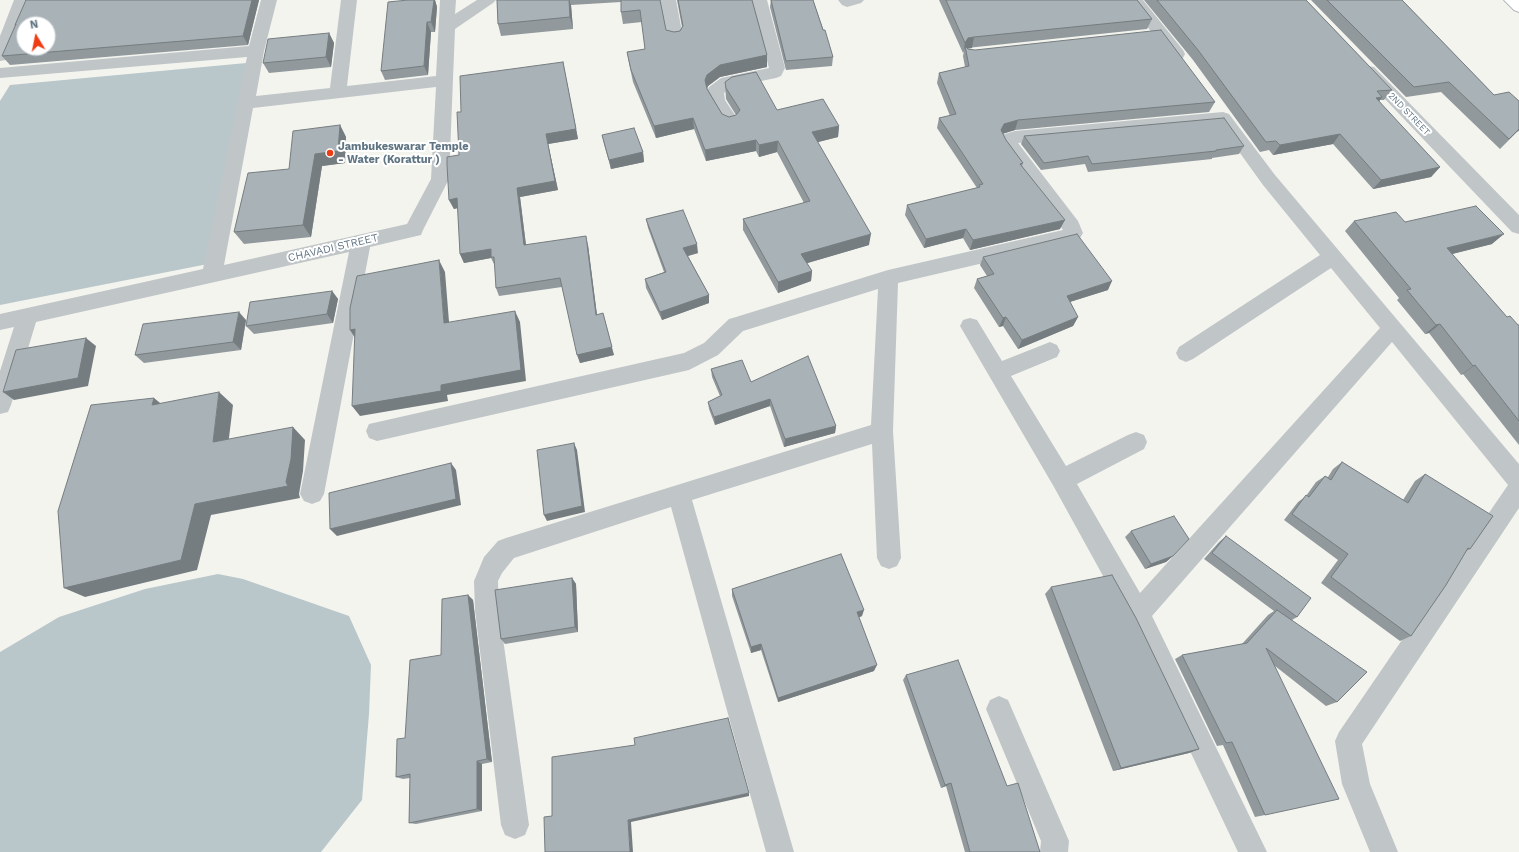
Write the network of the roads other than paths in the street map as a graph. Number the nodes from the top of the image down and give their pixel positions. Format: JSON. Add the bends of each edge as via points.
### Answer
{"nodes":[{"id":1,"x":22,"y":0,"type":"edge"},
{"id":2,"x":269,"y":0,"type":"edge"},
{"id":3,"x":349,"y":0,"type":"edge"},
{"id":4,"x":448,"y":0,"type":"edge"},
{"id":5,"x":488,"y":0,"type":"edge"},
{"id":6,"x":668,"y":0,"type":"edge"},
{"id":7,"x":759,"y":0,"type":"edge"},
{"id":8,"x":846,"y":0,"type":"edge"},
{"id":9,"x":856,"y":0,"type":"edge"},
{"id":10,"x":1135,"y":0,"type":"edge"},
{"id":11,"x":1512,"y":0,"type":"edge"},
{"id":12,"x":1519,"y":7,"type":"edge"},
{"id":13,"x":447,"y":27,"type":"junction"},
{"id":14,"x":675,"y":37,"type":"edge"},
{"id":15,"x":256,"y":51,"type":"junction"},
{"id":16,"x":0,"y":56,"type":"edge"},
{"id":17,"x":1355,"y":57,"type":"edge"},
{"id":18,"x":1190,"y":71,"type":"edge"},
{"id":19,"x":0,"y":73,"type":"edge"},
{"id":20,"x":444,"y":81,"type":"junction"},
{"id":21,"x":338,"y":93,"type":"junction"},
{"id":22,"x":1210,"y":100,"type":"edge"},
{"id":23,"x":246,"y":103,"type":"junction"},
{"id":24,"x":1223,"y":118,"type":"junction"},
{"id":25,"x":730,"y":121,"type":"edge"},
{"id":26,"x":1519,"y":227,"type":"edge"},
{"id":27,"x":361,"y":242,"type":"junction"},
{"id":28,"x":1333,"y":257,"type":"junction"},
{"id":29,"x":212,"y":275,"type":"junction"},
{"id":30,"x":888,"y":278,"type":"junction"},
{"id":31,"x":28,"y":316,"type":"junction"},
{"id":32,"x":0,"y":322,"type":"edge"},
{"id":33,"x":970,"y":326,"type":"dead end"},
{"id":34,"x":1392,"y":328,"type":"junction"},
{"id":35,"x":1050,"y":351,"type":"dead end"},
{"id":36,"x":1186,"y":353,"type":"dead end"},
{"id":37,"x":998,"y":372,"type":"junction"},
{"id":38,"x":0,"y":405,"type":"edge"},
{"id":39,"x":377,"y":431,"type":"dead end"},
{"id":40,"x":882,"y":431,"type":"junction"},
{"id":41,"x":1136,"y":442,"type":"dead end"},
{"id":42,"x":1062,"y":480,"type":"junction"},
{"id":43,"x":1519,"y":481,"type":"edge"},
{"id":44,"x":1519,"y":488,"type":"edge"},
{"id":45,"x":312,"y":494,"type":"dead end"},
{"id":46,"x":680,"y":494,"type":"junction"},
{"id":47,"x":889,"y":558,"type":"dead end"},
{"id":48,"x":1138,"y":614,"type":"junction"},
{"id":49,"x":999,"y":709,"type":"dead end"},
{"id":50,"x":515,"y":825,"type":"dead end"},
{"id":51,"x":780,"y":852,"type":"edge"},
{"id":52,"x":1054,"y":852,"type":"edge"},
{"id":53,"x":1253,"y":852,"type":"edge"},
{"id":54,"x":1384,"y":852,"type":"edge"}],
"edges":[{"from":1,"to":16,"type":"street"},
{"from":2,"to":15,"type":"street"},
{"from":3,"to":21,"type":"street"},
{"from":4,"to":13,"type":"street","name":"CHAVADI STREET"},
{"from":5,"to":13,"type":"street"},
{"from":6,"to":14,"type":"street"},
{"from":7,"to":25,"type":"street","via":[[777,68],[770,74],[727,82],[715,91],[717,100]]},
{"from":8,"to":9,"type":"street"},
{"from":10,"to":18,"type":"street","via":[[1153,35]]},
{"from":11,"to":12,"type":"main road"},
{"from":13,"to":20,"type":"street","name":"CHAVADI STREET"},
{"from":15,"to":19,"type":"street"},
{"from":15,"to":23,"type":"street"},
{"from":17,"to":26,"type":"street","name":"2ND STREET"},
{"from":20,"to":21,"type":"street"},
{"from":20,"to":27,"type":"street","name":"CHAVADI STREET","via":[[440,179],[414,230]]},
{"from":21,"to":23,"type":"street"},
{"from":22,"to":24,"type":"street"},
{"from":23,"to":29,"type":"street"},
{"from":24,"to":28,"type":"street","via":[[1269,180]]},
{"from":24,"to":30,"type":"street","via":[[1008,139],[1071,226],[1073,233]]},
{"from":27,"to":29,"type":"street","name":"CHAVADI STREET"},
{"from":27,"to":45,"type":"street"},
{"from":28,"to":34,"type":"street"},
{"from":28,"to":36,"type":"street"},
{"from":29,"to":31,"type":"street","name":"CHAVADI STREET"},
{"from":30,"to":39,"type":"street","via":[[736,324],[711,349],[689,361]]},
{"from":30,"to":40,"type":"street"},
{"from":31,"to":32,"type":"street","name":"CHAVADI STREET"},
{"from":31,"to":38,"type":"street"},
{"from":33,"to":37,"type":"street"},
{"from":34,"to":43,"type":"street"},
{"from":34,"to":48,"type":"street"},
{"from":35,"to":37,"type":"street"},
{"from":37,"to":42,"type":"street"},
{"from":40,"to":46,"type":"street"},
{"from":40,"to":47,"type":"street"},
{"from":41,"to":42,"type":"street"},
{"from":42,"to":48,"type":"street"},
{"from":44,"to":54,"type":"street","via":[[1348,741],[1356,784]]},
{"from":46,"to":50,"type":"street","via":[[506,550],[493,565],[486,581],[486,610]]},
{"from":46,"to":51,"type":"street"},
{"from":48,"to":53,"type":"street"},
{"from":49,"to":52,"type":"street","via":[[1056,841]]}]}
